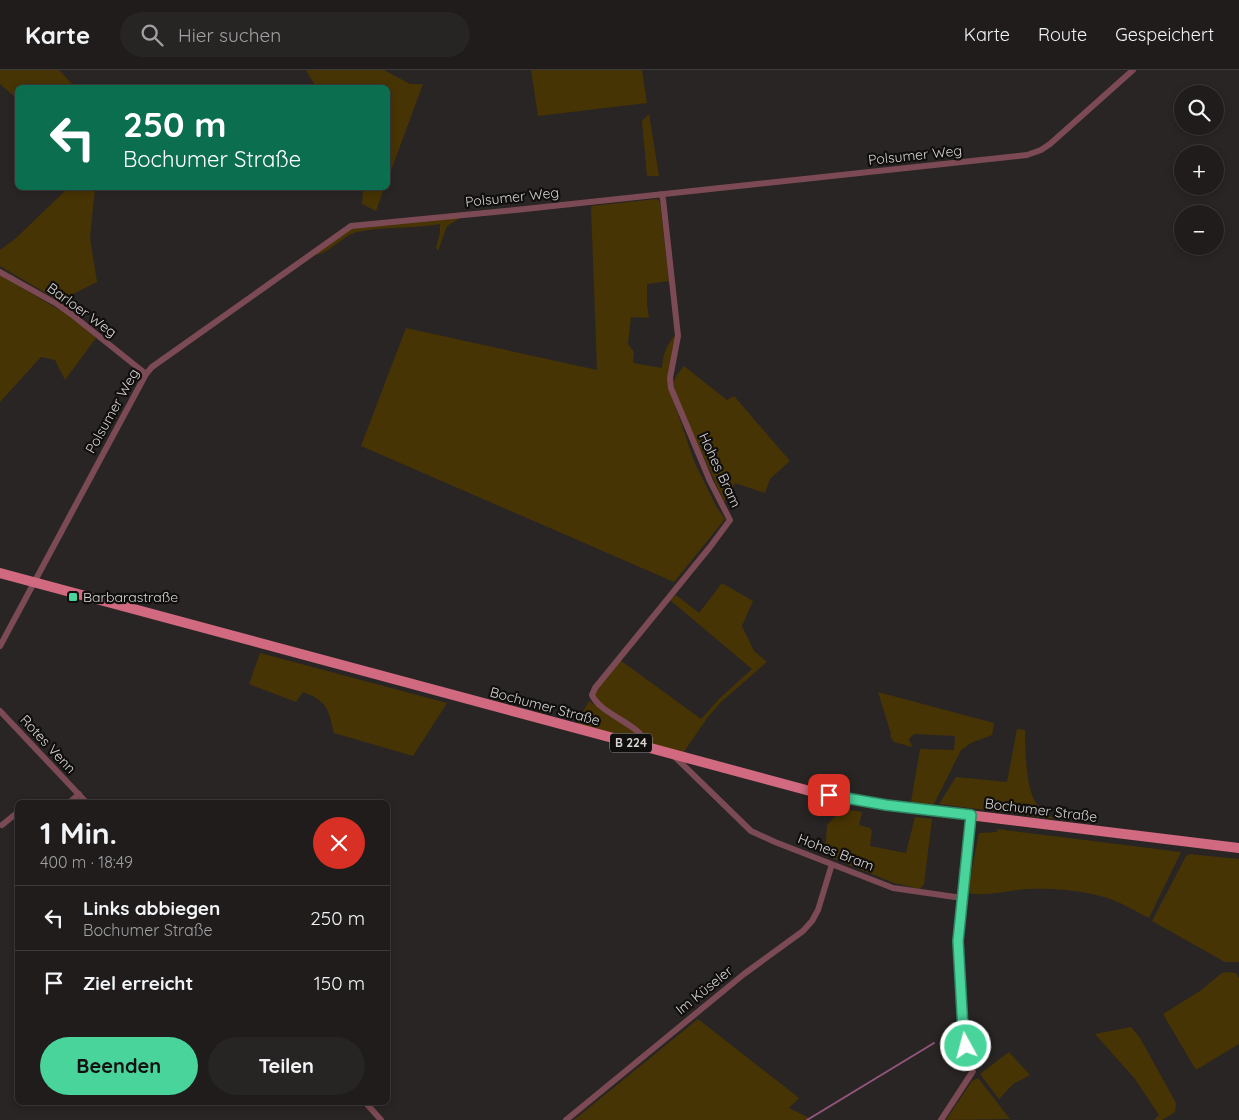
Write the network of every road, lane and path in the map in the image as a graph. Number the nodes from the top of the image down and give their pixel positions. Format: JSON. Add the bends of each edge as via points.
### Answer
{"nodes":[{"id":1,"x":1133,"y":70,"type":"edge"},
{"id":2,"x":661,"y":194,"type":"junction"},
{"id":3,"x":0,"y":272,"type":"edge"},
{"id":4,"x":146,"y":374,"type":"junction"},
{"id":5,"x":0,"y":573,"type":"edge"},
{"id":6,"x":34,"y":582,"type":"junction"},
{"id":7,"x":0,"y":646,"type":"edge"},
{"id":8,"x":0,"y":711,"type":"edge"},
{"id":9,"x":647,"y":748,"type":"junction"},
{"id":10,"x":672,"y":754,"type":"junction"},
{"id":11,"x":79,"y":794,"type":"junction"},
{"id":12,"x":72,"y":800,"type":"edge"},
{"id":13,"x":84,"y":800,"type":"edge"},
{"id":14,"x":15,"y":814,"type":"edge"},
{"id":15,"x":971,"y":815,"type":"junction"},
{"id":16,"x":2,"y":825,"type":"dead end"},
{"id":17,"x":1239,"y":848,"type":"edge"},
{"id":18,"x":832,"y":864,"type":"junction"},
{"id":19,"x":962,"y":898,"type":"junction"},
{"id":20,"x":368,"y":1105,"type":"edge"},
{"id":21,"x":381,"y":1120,"type":"edge"},
{"id":22,"x":566,"y":1120,"type":"edge"},
{"id":23,"x":941,"y":1120,"type":"edge"}],
"edges":[{"from":1,"to":2,"type":"street","name":"Polsumer Weg","via":[[1050,144],[1027,155]]},
{"from":2,"to":4,"type":"street","name":"Polsumer Weg","via":[[352,226]]},
{"from":2,"to":9,"type":"street","name":"Hohes Bram","via":[[678,336],[671,388],[730,520],[592,695],[595,704],[635,729]]},
{"from":3,"to":4,"type":"street","name":"Barloer Weg","via":[[64,309]]},
{"from":4,"to":6,"type":"street","name":"Polsumer Weg"},
{"from":5,"to":6,"type":"main road","name":"Bochumer Straße","number":"B 224"},
{"from":6,"to":7,"type":"street"},
{"from":6,"to":9,"type":"main road","name":"Bochumer Straße","number":"B 224"},
{"from":8,"to":11,"type":"street","name":"Rotes Venn"},
{"from":9,"to":10,"type":"main road","name":"Bochumer Straße","number":"B 224"},
{"from":10,"to":15,"type":"main road","name":"Bochumer Straße","number":"B 224","via":[[810,791],[886,805]]},
{"from":10,"to":18,"type":"street","name":"Hohes Bram","via":[[752,831]]},
{"from":11,"to":12,"type":"street"},
{"from":11,"to":13,"type":"street","name":"Rotes Venn"},
{"from":14,"to":16,"type":"street"},
{"from":15,"to":17,"type":"main road","name":"Bochumer Straße","number":"B 224"},
{"from":15,"to":19,"type":"street"},
{"from":18,"to":19,"type":"street","name":"Hohes Bram","via":[[893,888]]},
{"from":18,"to":22,"type":"street","name":"Im Küseler","via":[[818,910],[802,931],[744,974]]},
{"from":19,"to":23,"type":"street","via":[[958,941],[963,1029],[973,1071]]},
{"from":20,"to":21,"type":"street"}]}
